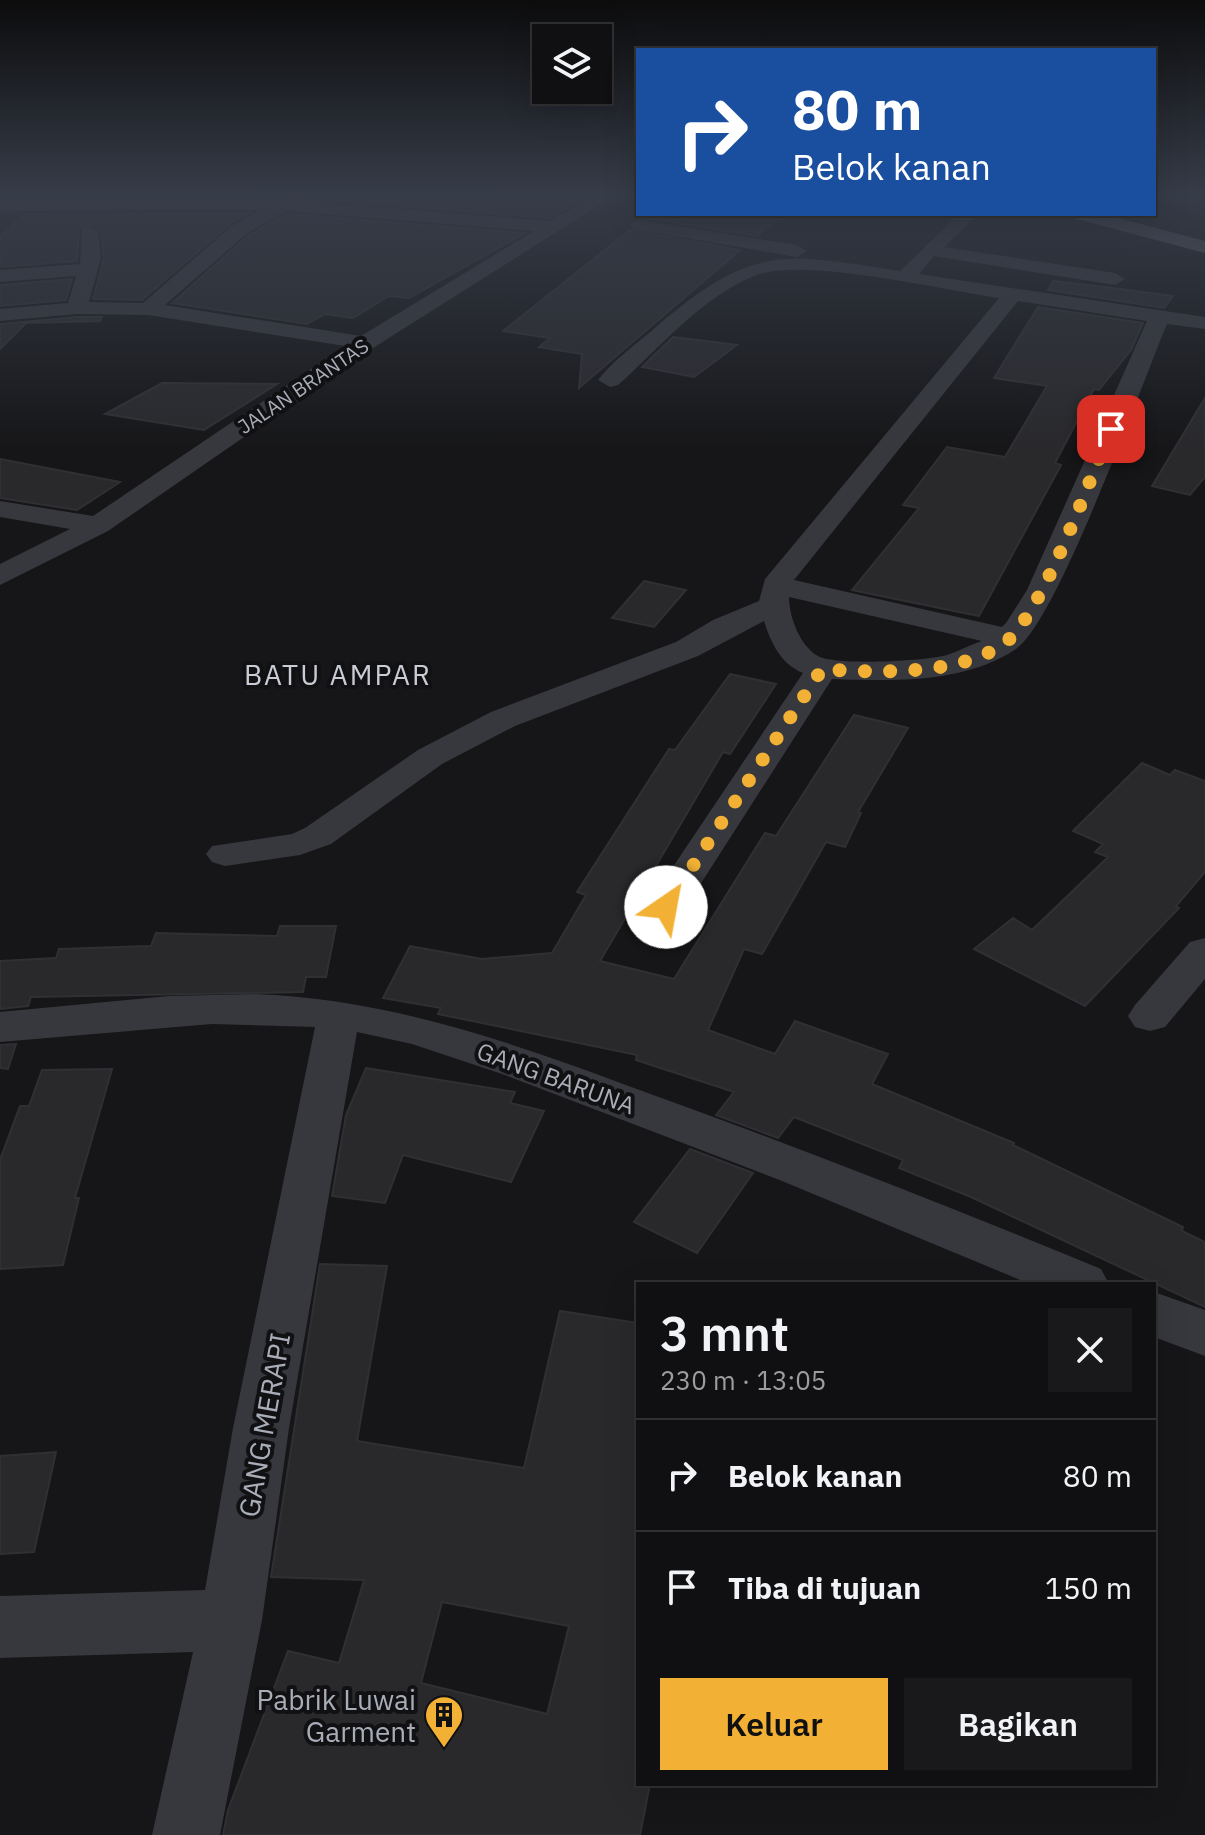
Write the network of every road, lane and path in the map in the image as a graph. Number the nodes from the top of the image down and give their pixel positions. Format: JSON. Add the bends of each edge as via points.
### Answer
{"nodes":[{"id":1,"x":85,"y":281,"type":"edge"},
{"id":2,"x":181,"y":281,"type":"edge"},
{"id":3,"x":466,"y":281,"type":"edge"},
{"id":4,"x":729,"y":281,"type":"edge"},
{"id":5,"x":946,"y":281,"type":"edge"},
{"id":6,"x":1013,"y":294,"type":"junction"},
{"id":7,"x":77,"y":308,"type":"junction"},
{"id":8,"x":148,"y":309,"type":"junction"},
{"id":9,"x":0,"y":315,"type":"edge"},
{"id":10,"x":1160,"y":315,"type":"junction"},
{"id":11,"x":1205,"y":323,"type":"edge"},
{"id":12,"x":365,"y":343,"type":"junction"},
{"id":13,"x":610,"y":380,"type":"dead end"},
{"id":14,"x":0,"y":509,"type":"edge"},
{"id":15,"x":98,"y":525,"type":"junction"},
{"id":16,"x":0,"y":576,"type":"edge"},
{"id":17,"x":774,"y":595,"type":"junction"},
{"id":18,"x":1010,"y":638,"type":"junction"},
{"id":19,"x":822,"y":669,"type":"junction"},
{"id":20,"x":225,"y":854,"type":"dead end"},
{"id":21,"x":666,"y":907,"type":"dead end"},
{"id":22,"x":1205,"y":952,"type":"edge"},
{"id":23,"x":339,"y":1014,"type":"junction"},
{"id":24,"x":1150,"y":1016,"type":"dead end"},
{"id":25,"x":0,"y":1027,"type":"edge"},
{"id":26,"x":1078,"y":1282,"type":"edge"},
{"id":27,"x":1156,"y":1315,"type":"edge"},
{"id":28,"x":1205,"y":1333,"type":"edge"},
{"id":29,"x":231,"y":1620,"type":"junction"},
{"id":30,"x":0,"y":1627,"type":"edge"},
{"id":31,"x":186,"y":1835,"type":"edge"}],
"edges":[{"from":1,"to":7,"type":"street"},
{"from":2,"to":8,"type":"street"},
{"from":3,"to":12,"type":"street","name":"JALAN BRANTAS"},
{"from":4,"to":13,"type":"street"},
{"from":5,"to":6,"type":"street"},
{"from":6,"to":10,"type":"street"},
{"from":6,"to":17,"type":"street"},
{"from":7,"to":8,"type":"street"},
{"from":7,"to":9,"type":"street"},
{"from":8,"to":12,"type":"street"},
{"from":10,"to":11,"type":"street"},
{"from":10,"to":18,"type":"street","via":[[1042,590]]},
{"from":12,"to":15,"type":"street","name":"JALAN BRANTAS"},
{"from":14,"to":15,"type":"street"},
{"from":15,"to":16,"type":"street","name":"JALAN BRANTAS"},
{"from":17,"to":18,"type":"street"},
{"from":17,"to":19,"type":"street","via":[[791,649]]},
{"from":17,"to":20,"type":"street","via":[[687,649],[503,719],[430,757],[300,844]]},
{"from":18,"to":19,"type":"street","via":[[980,656],[950,665]]},
{"from":19,"to":21,"type":"street"},
{"from":22,"to":24,"type":"street"},
{"from":23,"to":25,"type":"street","name":"GANG BARUNA","via":[[246,1009]]},
{"from":23,"to":26,"type":"street","name":"GANG BARUNA","via":[[407,1028],[515,1062],[816,1172]]},
{"from":23,"to":29,"type":"street","name":"GANG MERAPI","via":[[261,1428]]},
{"from":27,"to":28,"type":"street"},
{"from":29,"to":30,"type":"street"},
{"from":29,"to":31,"type":"street","name":"GANG MERAPI"}]}
